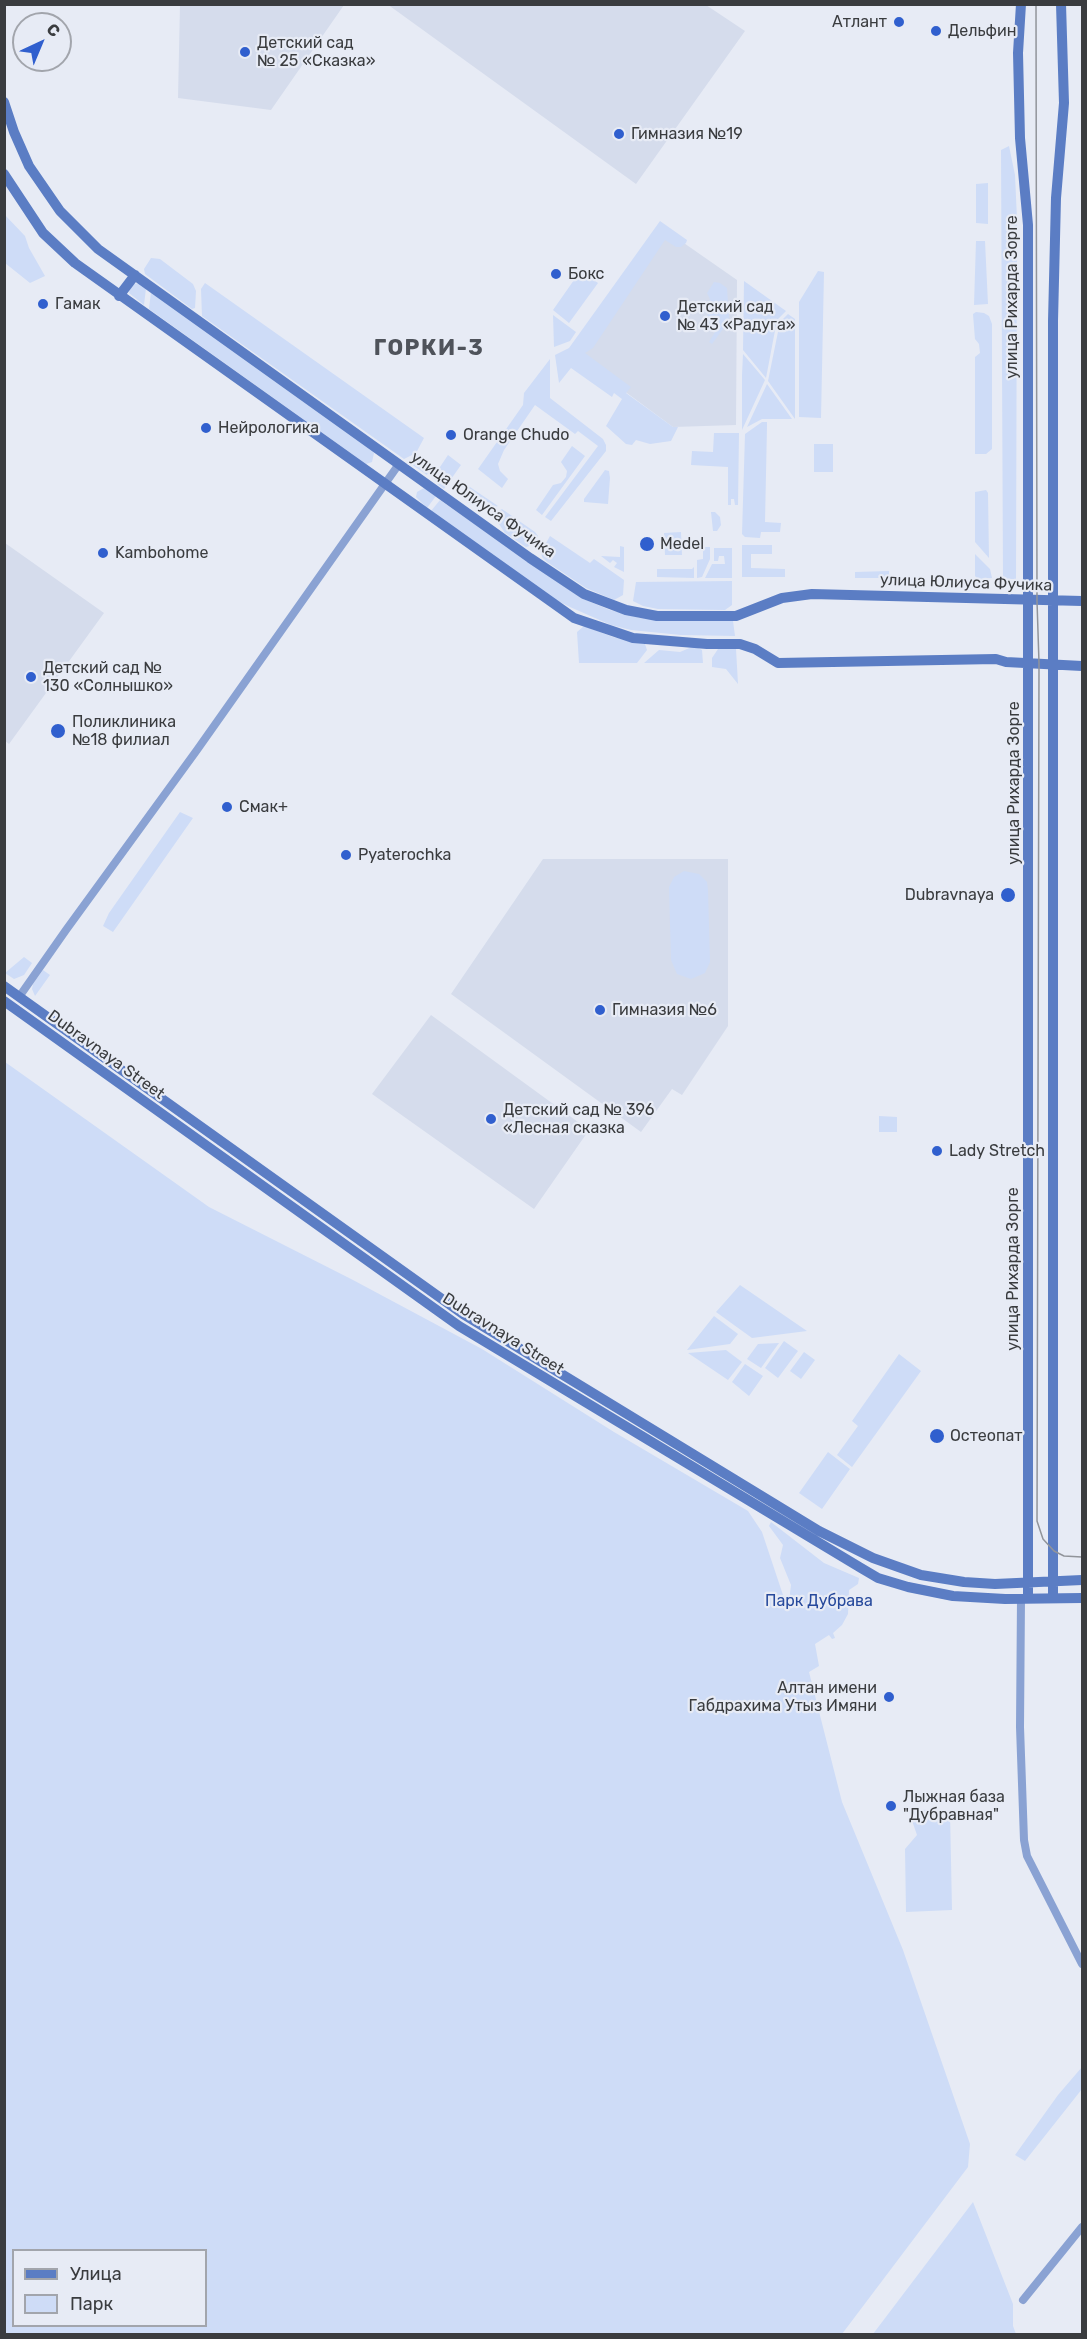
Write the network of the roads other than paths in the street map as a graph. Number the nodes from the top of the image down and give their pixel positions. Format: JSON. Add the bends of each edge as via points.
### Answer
{"nodes":[{"id":1,"x":1021,"y":4,"type":"edge"},
{"id":2,"x":1061,"y":4,"type":"edge"},
{"id":3,"x":4,"y":102,"type":"edge"},
{"id":4,"x":4,"y":174,"type":"edge"},
{"id":5,"x":135,"y":275,"type":"junction"},
{"id":6,"x":119,"y":296,"type":"junction"},
{"id":7,"x":399,"y":464,"type":"junction"},
{"id":8,"x":384,"y":485,"type":"junction"},
{"id":9,"x":1028,"y":601,"type":"junction"},
{"id":10,"x":1053,"y":601,"type":"junction"},
{"id":11,"x":1083,"y":601,"type":"edge"},
{"id":12,"x":1029,"y":662,"type":"junction"},
{"id":13,"x":1052,"y":665,"type":"junction"},
{"id":14,"x":1083,"y":666,"type":"edge"},
{"id":15,"x":4,"y":986,"type":"edge"},
{"id":16,"x":19,"y":997,"type":"junction"},
{"id":17,"x":8,"y":1004,"type":"edge"},
{"id":18,"x":1053,"y":1580,"type":"junction"},
{"id":19,"x":1083,"y":1580,"type":"edge"},
{"id":20,"x":1029,"y":1582,"type":"junction"},
{"id":21,"x":1025,"y":1598,"type":"junction"},
{"id":22,"x":1053,"y":1598,"type":"junction"},
{"id":23,"x":1083,"y":1598,"type":"edge"},
{"id":24,"x":1083,"y":1964,"type":"edge"},
{"id":25,"x":1083,"y":2227,"type":"edge"},
{"id":26,"x":1023,"y":2300,"type":"dead end"}],
"edges":[{"from":1,"to":9,"type":"street","name":"улица Рихарда Зорге","via":[[1020,138],[1028,225]]},
{"from":2,"to":10,"type":"street","via":[[1064,103],[1056,198],[1053,321]]},
{"from":3,"to":5,"type":"street","name":"улица Юлиуса Фучика","via":[[29,166],[52,201],[98,249]]},
{"from":4,"to":6,"type":"street","via":[[43,233]]},
{"from":5,"to":6,"type":"street"},
{"from":5,"to":7,"type":"street","name":"улица Юлиуса Фучика"},
{"from":6,"to":8,"type":"street"},
{"from":7,"to":8,"type":"street"},
{"from":7,"to":9,"type":"street","name":"улица Юлиуса Фучика","via":[[584,594],[626,610],[657,616],[736,616],[782,598],[812,594]]},
{"from":8,"to":12,"type":"street","via":[[574,618],[633,638],[740,644],[778,663],[996,658]]},
{"from":8,"to":16,"type":"street"},
{"from":9,"to":10,"type":"street","name":"улица Юлиуса Фучика"},
{"from":9,"to":12,"type":"street","name":"улица Рихарда Зорге"},
{"from":10,"to":11,"type":"street","name":"улица Юлиуса Фучика"},
{"from":10,"to":13,"type":"street"},
{"from":12,"to":13,"type":"street"},
{"from":12,"to":20,"type":"street","name":"улица Рихарда Зорге"},
{"from":13,"to":14,"type":"street"},
{"from":13,"to":18,"type":"street"},
{"from":15,"to":16,"type":"street","name":"Dubravnaya Street"},
{"from":16,"to":17,"type":"street"},
{"from":16,"to":20,"type":"street","name":"Dubravnaya Street","via":[[463,1314],[819,1531],[873,1558],[921,1575],[974,1582]]},
{"from":17,"to":21,"type":"street","name":"Dubravnaya Street","via":[[459,1326],[793,1529],[878,1578],[908,1587],[953,1596]]},
{"from":18,"to":19,"type":"street","name":"Dubravnaya Street"},
{"from":18,"to":20,"type":"street","name":"Dubravnaya Street"},
{"from":18,"to":22,"type":"street"},
{"from":20,"to":21,"type":"street","name":"улица Рихарда Зорге"},
{"from":21,"to":22,"type":"street","name":"Dubravnaya Street"},
{"from":21,"to":24,"type":"street","via":[[1020,1727],[1024,1840],[1027,1856]]},
{"from":22,"to":23,"type":"street","name":"Dubravnaya Street"},
{"from":25,"to":26,"type":"street"}]}
